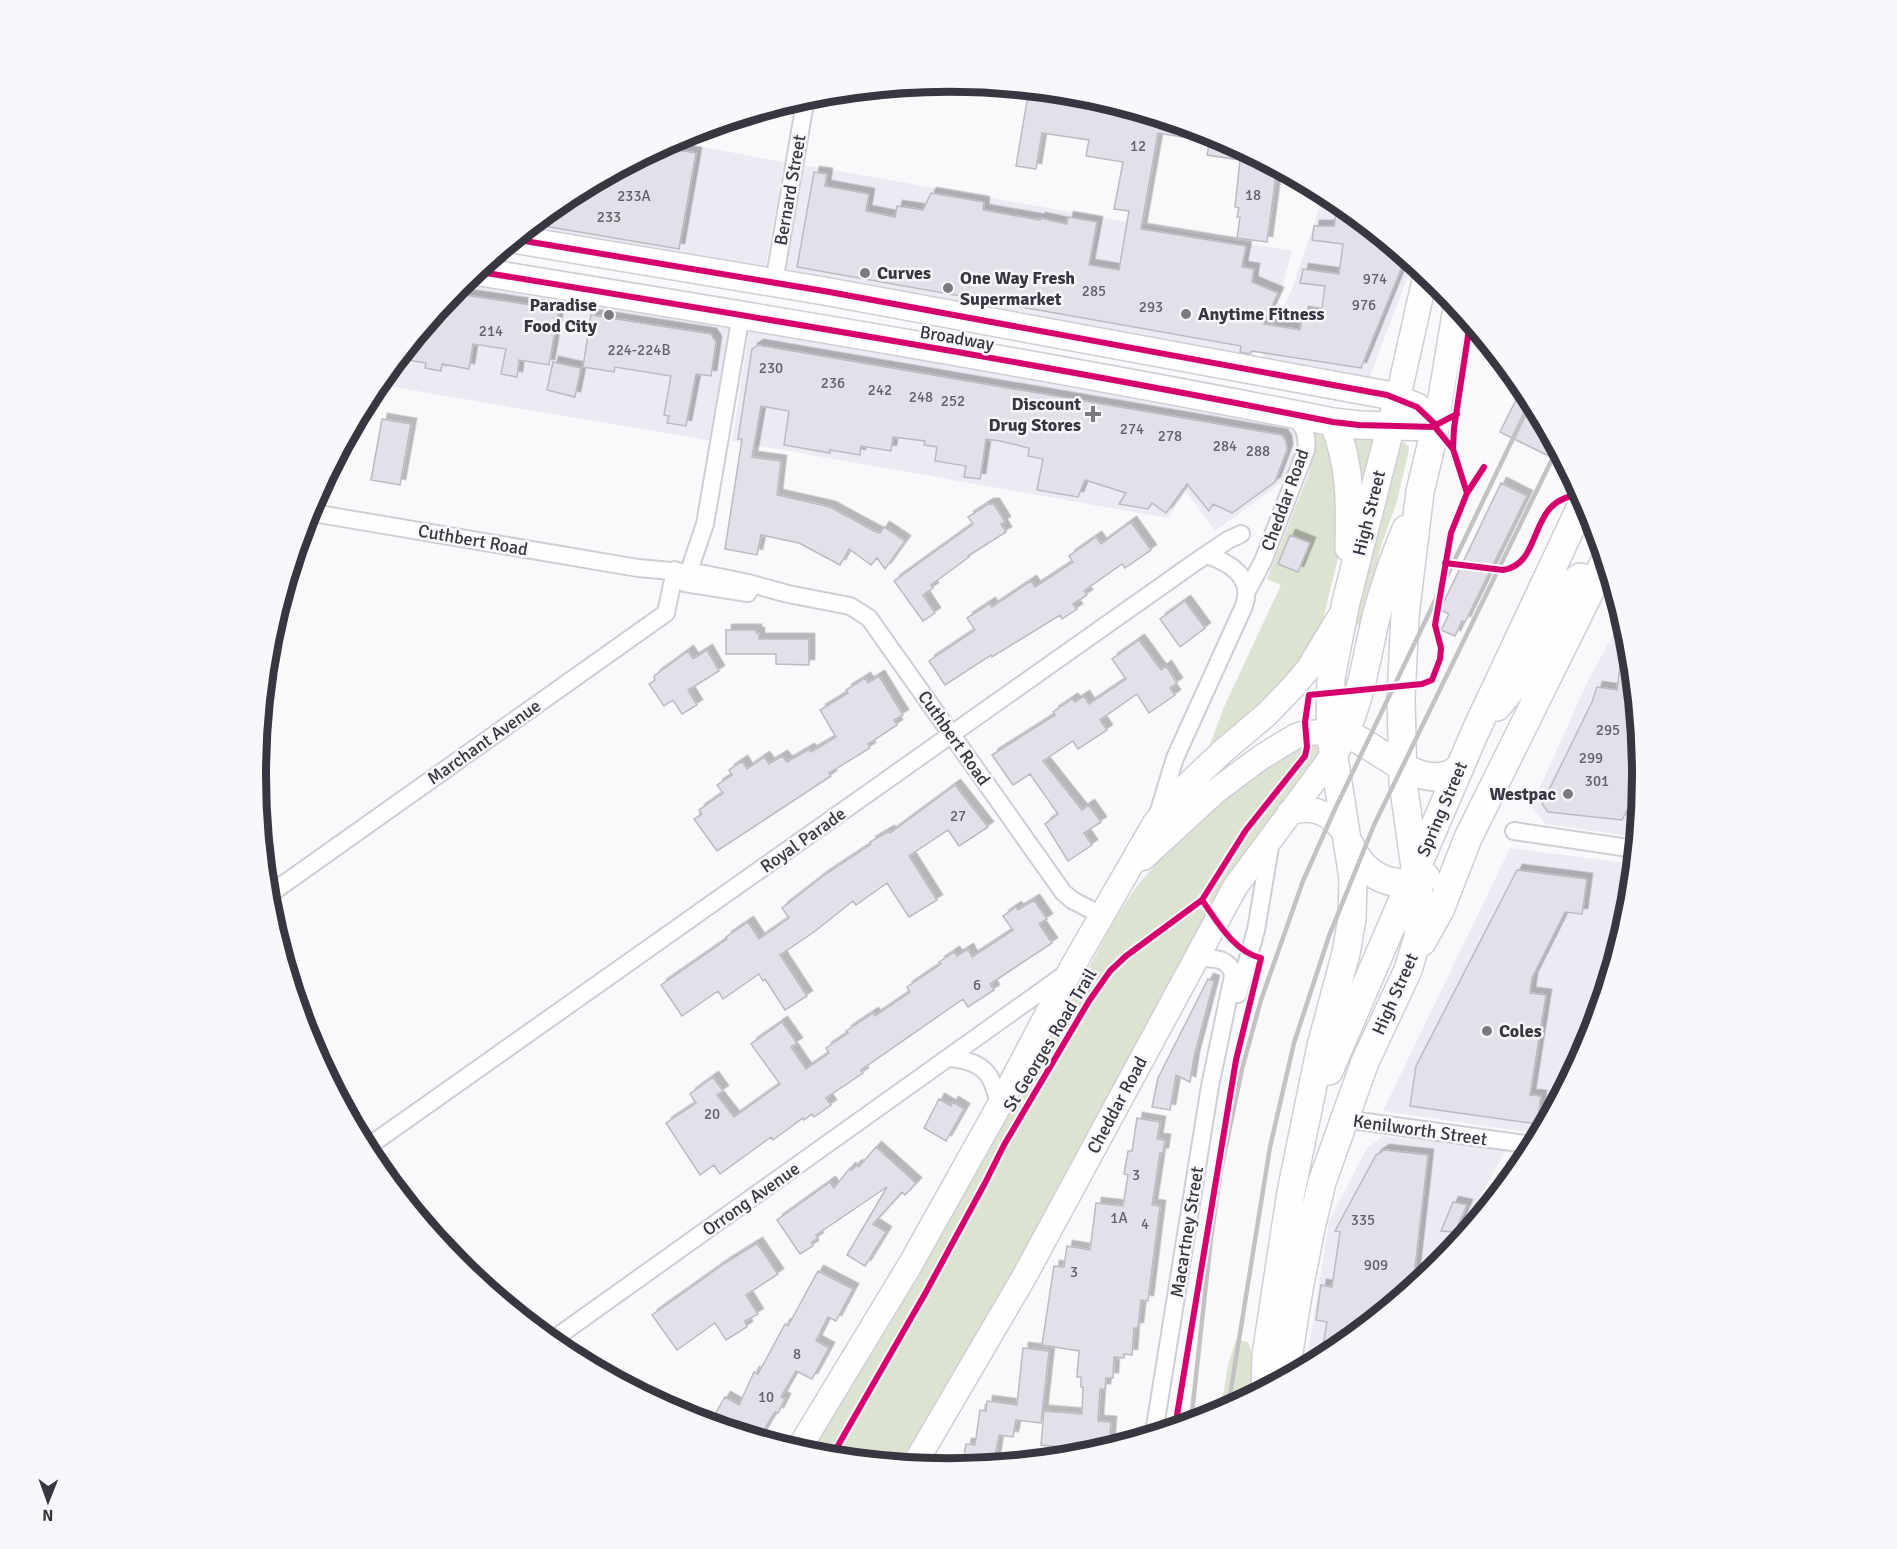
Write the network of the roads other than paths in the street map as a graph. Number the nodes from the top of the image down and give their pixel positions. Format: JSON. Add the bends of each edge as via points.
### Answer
{"nodes":[{"id":1,"x":804,"y":108,"type":"edge"},
{"id":2,"x":524,"y":241,"type":"edge"},
{"id":3,"x":486,"y":273,"type":"edge"},
{"id":4,"x":747,"y":278,"type":"junction"},
{"id":5,"x":774,"y":282,"type":"junction"},
{"id":6,"x":1423,"y":285,"type":"edge"},
{"id":7,"x":741,"y":315,"type":"junction"},
{"id":8,"x":1454,"y":316,"type":"edge"},
{"id":9,"x":768,"y":320,"type":"junction"},
{"id":10,"x":1176,"y":357,"type":"junction"},
{"id":11,"x":1170,"y":391,"type":"junction"},
{"id":12,"x":1398,"y":398,"type":"junction"},
{"id":13,"x":1287,"y":413,"type":"junction"},
{"id":14,"x":1333,"y":422,"type":"junction"},
{"id":15,"x":1391,"y":426,"type":"junction"},
{"id":16,"x":1435,"y":426,"type":"junction"},
{"id":17,"x":1420,"y":492,"type":"junction"},
{"id":18,"x":317,"y":514,"type":"edge"},
{"id":19,"x":1581,"y":517,"type":"edge"},
{"id":20,"x":1241,"y":534,"type":"dead end"},
{"id":21,"x":1207,"y":555,"type":"junction"},
{"id":22,"x":1600,"y":571,"type":"edge"},
{"id":23,"x":687,"y":576,"type":"junction"},
{"id":24,"x":1247,"y":591,"type":"junction"},
{"id":25,"x":1347,"y":598,"type":"junction"},
{"id":26,"x":1476,"y":730,"type":"junction"},
{"id":27,"x":951,"y":735,"type":"junction"},
{"id":28,"x":1336,"y":740,"type":"junction"},
{"id":29,"x":1402,"y":767,"type":"junction"},
{"id":30,"x":1459,"y":768,"type":"junction"},
{"id":31,"x":1289,"y":813,"type":"junction"},
{"id":32,"x":1155,"y":823,"type":"junction"},
{"id":33,"x":1514,"y":831,"type":"dead end"},
{"id":34,"x":1274,"y":836,"type":"junction"},
{"id":35,"x":1346,"y":836,"type":"junction"},
{"id":36,"x":1464,"y":845,"type":"junction"},
{"id":37,"x":1627,"y":848,"type":"edge"},
{"id":38,"x":1128,"y":872,"type":"junction"},
{"id":39,"x":1415,"y":878,"type":"junction"},
{"id":40,"x":276,"y":890,"type":"edge"},
{"id":41,"x":1101,"y":915,"type":"junction"},
{"id":42,"x":1197,"y":958,"type":"junction"},
{"id":43,"x":1408,"y":970,"type":"junction"},
{"id":44,"x":1070,"y":971,"type":"junction"},
{"id":45,"x":1222,"y":1031,"type":"junction"},
{"id":46,"x":951,"y":1058,"type":"junction"},
{"id":47,"x":999,"y":1106,"type":"junction"},
{"id":48,"x":1344,"y":1119,"type":"junction"},
{"id":49,"x":1307,"y":1122,"type":"junction"},
{"id":50,"x":374,"y":1143,"type":"edge"},
{"id":51,"x":1523,"y":1144,"type":"edge"},
{"id":52,"x":559,"y":1335,"type":"edge"},
{"id":53,"x":1287,"y":1368,"type":"edge"},
{"id":54,"x":1265,"y":1379,"type":"edge"},
{"id":55,"x":1155,"y":1425,"type":"edge"},
{"id":56,"x":803,"y":1441,"type":"edge"},
{"id":57,"x":919,"y":1457,"type":"edge"}],
"edges":[{"from":1,"to":5,"type":"street","name":"Bernard Street"},
{"from":2,"to":4,"type":"main road","name":"Broadway"},
{"from":3,"to":7,"type":"main road","name":"Broadway"},
{"from":4,"to":5,"type":"main road","name":"Broadway"},
{"from":4,"to":7,"type":"main road"},
{"from":5,"to":9,"type":"main road"},
{"from":5,"to":10,"type":"main road","name":"Broadway"},
{"from":6,"to":12,"type":"main road","name":"High Street"},
{"from":7,"to":9,"type":"main road","name":"Broadway"},
{"from":7,"to":23,"type":"street","name":"Marchant Avenue","via":[[705,524]]},
{"from":8,"to":16,"type":"main road","name":"High Street"},
{"from":9,"to":11,"type":"main road","name":"Broadway"},
{"from":10,"to":11,"type":"main road"},
{"from":10,"to":12,"type":"main road","name":"Broadway"},
{"from":11,"to":13,"type":"main road","name":"Broadway"},
{"from":12,"to":15,"type":"main road","name":"High Street"},
{"from":12,"to":16,"type":"main road","name":"Broadway","via":[[1417,407]]},
{"from":13,"to":14,"type":"main road","name":"Broadway"},
{"from":13,"to":24,"type":"street","name":"Cheddar Road","via":[[1305,430],[1306,450],[1263,561]]},
{"from":14,"to":15,"type":"main road","name":"Broadway"},
{"from":14,"to":25,"type":"main road","via":[[1343,448],[1349,484]]},
{"from":15,"to":16,"type":"main road","name":"Broadway"},
{"from":15,"to":25,"type":"main road","name":"High Street"},
{"from":16,"to":17,"type":"main road","name":"High Street"},
{"from":17,"to":28,"type":"main road","name":"High Street","via":[[1389,574],[1357,698]]},
{"from":17,"to":29,"type":"main road","name":"High Street","via":[[1404,633]]},
{"from":18,"to":23,"type":"street","name":"Cuthbert Road"},
{"from":19,"to":26,"type":"main road","name":"Spring Street"},
{"from":20,"to":21,"type":"street","name":"Royal Parade"},
{"from":21,"to":24,"type":"street","via":[[1234,568]]},
{"from":21,"to":27,"type":"street","name":"Royal Parade"},
{"from":22,"to":26,"type":"main road","via":[[1570,584],[1525,673]]},
{"from":22,"to":36,"type":"main road","name":"Spring Street"},
{"from":23,"to":27,"type":"street","name":"Cuthbert Road","via":[[748,593],[788,594],[850,606],[869,618]]},
{"from":23,"to":40,"type":"street","name":"Marchant Avenue","via":[[666,613]]},
{"from":24,"to":32,"type":"street","name":"Cheddar Road","via":[[1244,606],[1175,758]]},
{"from":25,"to":28,"type":"main road","name":"High Street","via":[[1330,678]]},
{"from":25,"to":32,"type":"main road","name":"Cheddar Road","via":[[1323,648],[1293,687],[1181,791]]},
{"from":26,"to":30,"type":"main road","name":"Spring Street"},
{"from":27,"to":41,"type":"street","name":"Cuthbert Road","via":[[1064,892]]},
{"from":27,"to":50,"type":"street","name":"Royal Parade"},
{"from":28,"to":29,"type":"main road","via":[[1358,739]]},
{"from":28,"to":31,"type":"main road","name":"Cheddar Road"},
{"from":28,"to":35,"type":"main road","name":"High Street"},
{"from":28,"to":38,"type":"main road","name":"Cheddar Road","via":[[1306,733],[1260,758],[1216,791]]},
{"from":29,"to":30,"type":"main road","via":[[1431,776],[1445,776]]},
{"from":29,"to":39,"type":"main road","name":"High Street"},
{"from":30,"to":39,"type":"main road","name":"Spring Street"},
{"from":31,"to":34,"type":"main road","name":"Cheddar Road"},
{"from":31,"to":35,"type":"main road","via":[[1304,809],[1321,812],[1334,819]]},
{"from":32,"to":38,"type":"main road","name":"Cheddar Road"},
{"from":33,"to":37,"type":"street"},
{"from":34,"to":42,"type":"main road","name":"Cheddar Road","via":[[1235,887]]},
{"from":34,"to":45,"type":"street","name":"Macartney Street","via":[[1250,955]]},
{"from":35,"to":39,"type":"main road","via":[[1359,862],[1371,873],[1391,882]]},
{"from":35,"to":49,"type":"main road","name":"High Street","via":[[1353,885],[1352,918]]},
{"from":36,"to":39,"type":"main road","via":[[1435,872]]},
{"from":36,"to":43,"type":"main road","name":"Spring Street","via":[[1440,910]]},
{"from":38,"to":41,"type":"main road","name":"Cheddar Road"},
{"from":39,"to":43,"type":"main road","name":"High Street","via":[[1420,903],[1419,929]]},
{"from":39,"to":49,"type":"main road","name":"Spring Street","via":[[1358,998]]},
{"from":41,"to":44,"type":"main road","name":"Cheddar Road"},
{"from":42,"to":45,"type":"street","name":"Macartney Street","via":[[1218,959],[1232,970]]},
{"from":42,"to":57,"type":"main road","name":"Cheddar Road","via":[[1024,1277]]},
{"from":43,"to":48,"type":"main road","name":"High Street"},
{"from":44,"to":46,"type":"street","name":"Orrong Avenue"},
{"from":44,"to":47,"type":"main road","name":"Cheddar Road"},
{"from":45,"to":55,"type":"street","name":"Macartney Street"},
{"from":46,"to":47,"type":"street","via":[[985,1069],[992,1078]]},
{"from":46,"to":52,"type":"street","name":"Orrong Avenue"},
{"from":47,"to":56,"type":"main road","name":"Cheddar Road","via":[[910,1265]]},
{"from":48,"to":51,"type":"street","name":"Kenilworth Street"},
{"from":48,"to":53,"type":"main road","name":"High Street","via":[[1311,1224]]},
{"from":49,"to":54,"type":"main road","name":"High Street","via":[[1277,1279]]}]}
